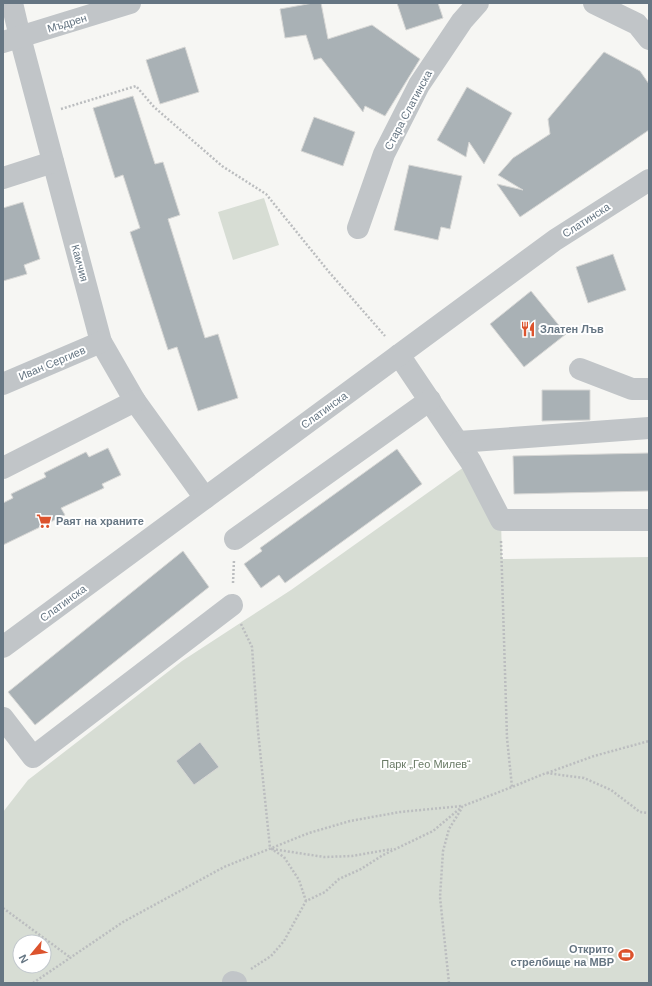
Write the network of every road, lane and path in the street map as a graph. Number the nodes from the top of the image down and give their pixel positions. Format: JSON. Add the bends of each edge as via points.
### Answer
{"nodes":[{"id":1,"x":12,"y":3,"type":"edge"},
{"id":2,"x":130,"y":3,"type":"edge"},
{"id":3,"x":478,"y":3,"type":"edge"},
{"id":4,"x":594,"y":3,"type":"edge"},
{"id":5,"x":649,"y":39,"type":"edge"},
{"id":6,"x":11,"y":40,"type":"edge"},
{"id":7,"x":41,"y":115,"type":"junction"},
{"id":8,"x":53,"y":162,"type":"junction"},
{"id":9,"x":3,"y":178,"type":"edge"},
{"id":10,"x":649,"y":180,"type":"edge"},
{"id":11,"x":358,"y":228,"type":"dead end"},
{"id":12,"x":385,"y":336,"type":"dead end"},
{"id":13,"x":101,"y":342,"type":"junction"},
{"id":14,"x":399,"y":355,"type":"junction"},
{"id":15,"x":580,"y":369,"type":"dead end"},
{"id":16,"x":3,"y":384,"type":"edge"},
{"id":17,"x":649,"y":389,"type":"edge"},
{"id":18,"x":430,"y":400,"type":"junction"},
{"id":19,"x":135,"y":401,"type":"junction"},
{"id":20,"x":649,"y":428,"type":"edge"},
{"id":21,"x":459,"y":442,"type":"junction"},
{"id":22,"x":3,"y":468,"type":"edge"},
{"id":23,"x":206,"y":498,"type":"junction"},
{"id":24,"x":501,"y":520,"type":"junction"},
{"id":25,"x":649,"y":520,"type":"edge"},
{"id":26,"x":235,"y":539,"type":"joint"},
{"id":27,"x":232,"y":605,"type":"junction"},
{"id":28,"x":3,"y":647,"type":"edge"},
{"id":29,"x":3,"y":718,"type":"edge"},
{"id":30,"x":649,"y":741,"type":"edge"},
{"id":31,"x":546,"y":773,"type":"junction"},
{"id":32,"x":512,"y":787,"type":"junction"},
{"id":33,"x":463,"y":806,"type":"junction"},
{"id":34,"x":649,"y":813,"type":"edge"},
{"id":35,"x":270,"y":848,"type":"junction"},
{"id":36,"x":396,"y":848,"type":"junction"},
{"id":37,"x":306,"y":901,"type":"junction"},
{"id":38,"x":3,"y":908,"type":"edge"},
{"id":39,"x":71,"y":958,"type":"junction"},
{"id":40,"x":34,"y":983,"type":"edge"},
{"id":41,"x":234,"y":983,"type":"edge"},
{"id":42,"x":449,"y":983,"type":"edge"}],
"edges":[{"from":1,"to":6,"type":"street","name":"Камчия"},
{"from":2,"to":6,"type":"street","name":"Мъдрен"},
{"from":3,"to":11,"type":"street","name":"Стара Слатинска","via":[[462,21],[419,85],[384,154]]},
{"from":4,"to":5,"type":"street","via":[[638,24]]},
{"from":6,"to":7,"type":"street","name":"Камчия"},
{"from":7,"to":8,"type":"street","name":"Камчия"},
{"from":7,"to":12,"type":"path","via":[[136,86],[154,107],[222,166],[266,194]]},
{"from":8,"to":9,"type":"street"},
{"from":8,"to":13,"type":"street","name":"Камчия"},
{"from":10,"to":14,"type":"street","name":"Слатинска","via":[[555,240]]},
{"from":13,"to":16,"type":"street","name":"Иван Сергиев"},
{"from":13,"to":19,"type":"street","name":"Камчия"},
{"from":14,"to":18,"type":"street"},
{"from":14,"to":23,"type":"street","name":"Слатинска"},
{"from":15,"to":17,"type":"street","via":[[632,389]]},
{"from":18,"to":21,"type":"street"},
{"from":18,"to":26,"type":"street"},
{"from":19,"to":22,"type":"street"},
{"from":19,"to":23,"type":"street","name":"Камчия"},
{"from":20,"to":21,"type":"street"},
{"from":21,"to":24,"type":"street"},
{"from":23,"to":28,"type":"street","name":"Слатинска"},
{"from":24,"to":25,"type":"street"},
{"from":24,"to":32,"type":"path","via":[[507,738]]},
{"from":26,"to":27,"type":"path"},
{"from":27,"to":29,"type":"street","via":[[33,757]]},
{"from":27,"to":35,"type":"path","via":[[252,647]]},
{"from":30,"to":31,"type":"path"},
{"from":31,"to":32,"type":"path"},
{"from":31,"to":34,"type":"path","via":[[584,778],[611,790],[640,812]]},
{"from":32,"to":33,"type":"path"},
{"from":33,"to":35,"type":"path","via":[[400,812],[350,821]]},
{"from":33,"to":36,"type":"path","via":[[433,831]]},
{"from":33,"to":42,"type":"path","via":[[449,829],[443,851],[440,897]]},
{"from":35,"to":36,"type":"path","via":[[324,857],[352,856]]},
{"from":35,"to":37,"type":"path","via":[[284,857],[299,880]]},
{"from":35,"to":39,"type":"path","via":[[224,867],[179,890],[123,922]]},
{"from":36,"to":37,"type":"path","via":[[339,879],[325,892]]},
{"from":37,"to":41,"type":"path","via":[[284,941],[271,956]]},
{"from":38,"to":39,"type":"path"},
{"from":39,"to":40,"type":"path"}]}
